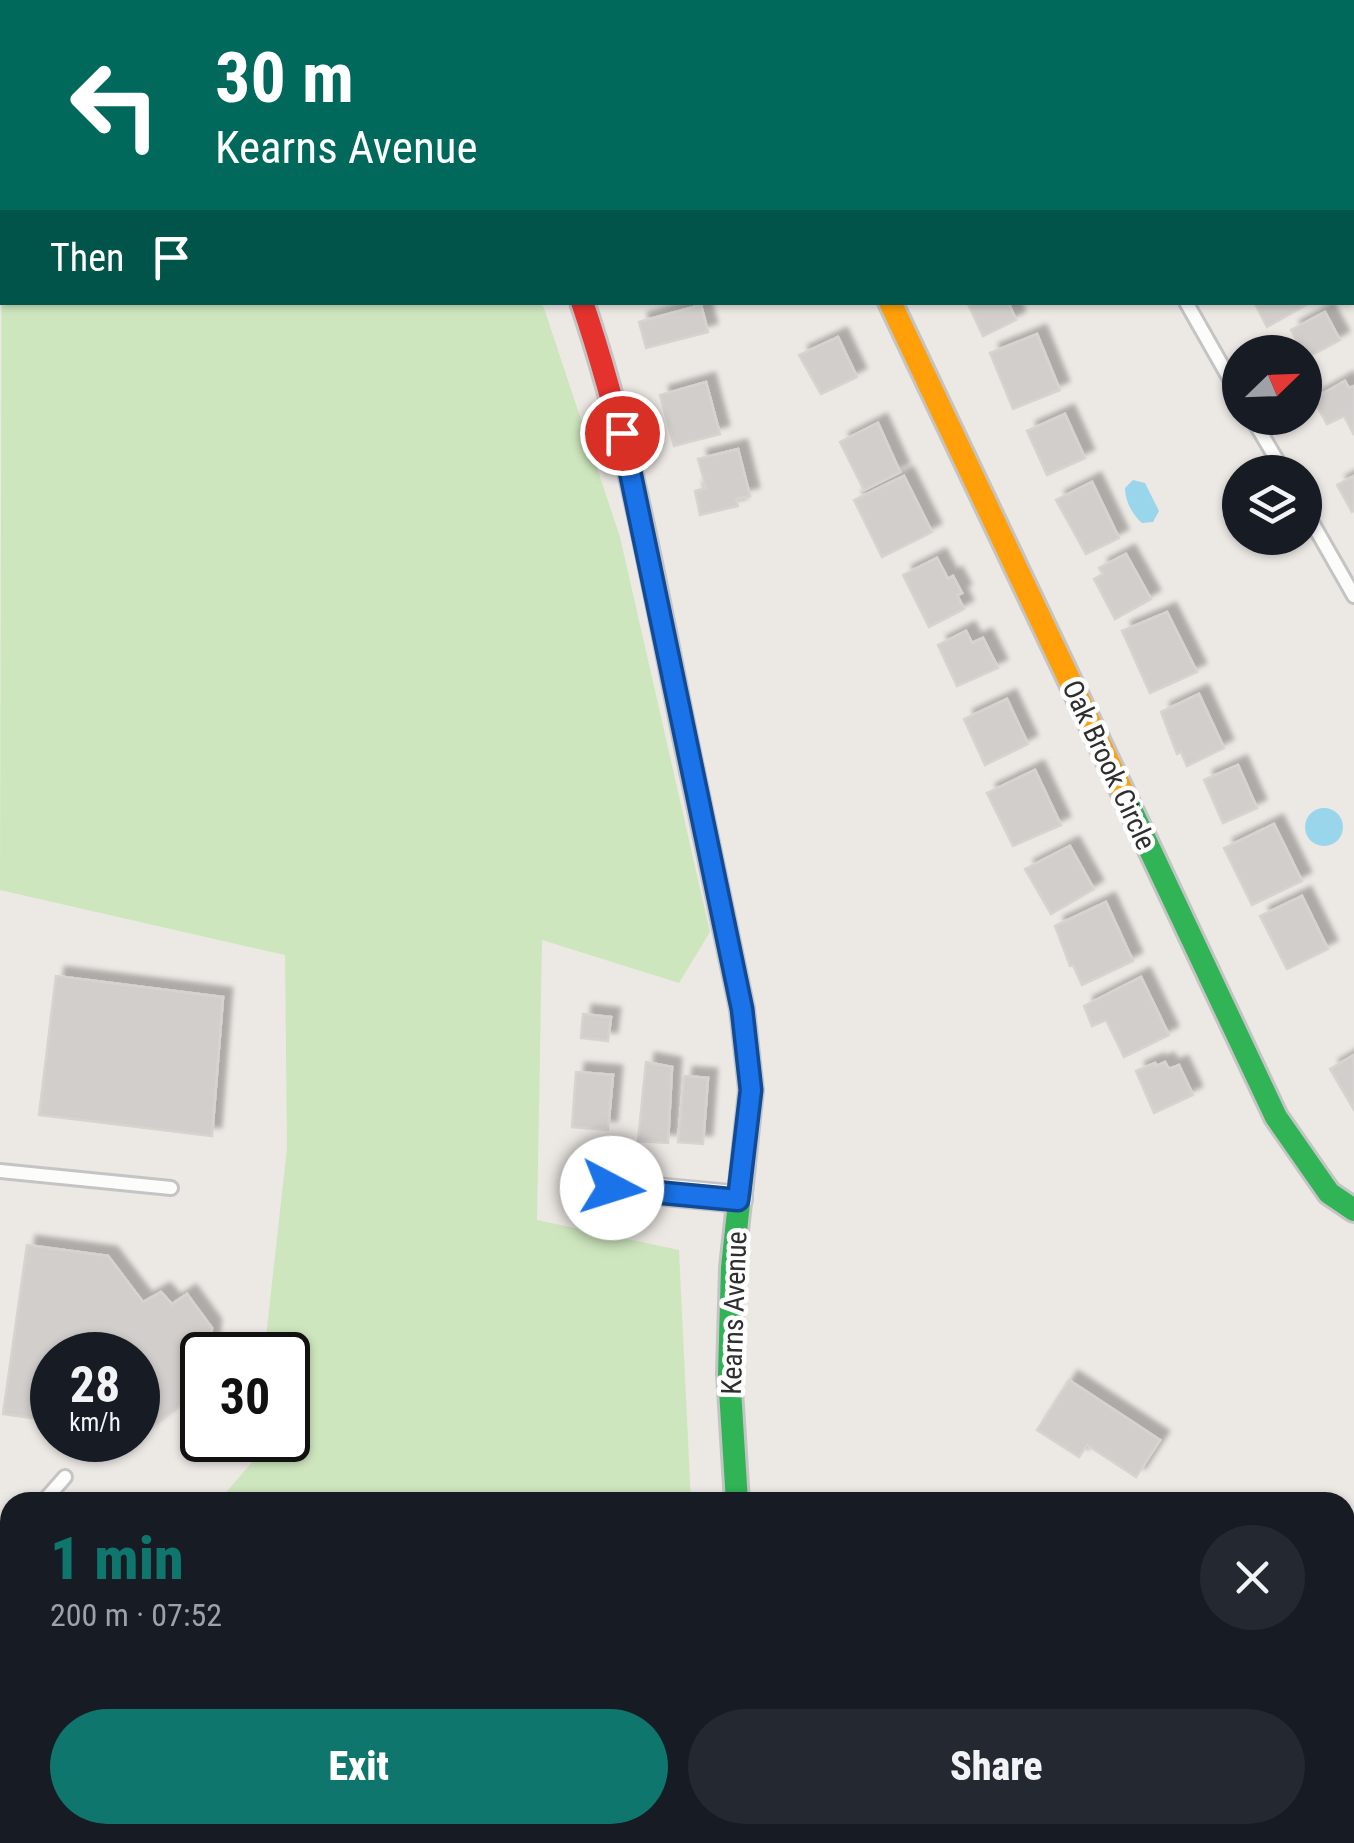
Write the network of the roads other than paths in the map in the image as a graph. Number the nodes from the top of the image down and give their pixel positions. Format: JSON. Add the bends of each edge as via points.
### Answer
{"nodes":[{"id":1,"x":583,"y":305,"type":"edge"},
{"id":2,"x":891,"y":305,"type":"edge"},
{"id":3,"x":1188,"y":305,"type":"edge"},
{"id":4,"x":1222,"y":365,"type":"edge"},
{"id":5,"x":1322,"y":540,"type":"edge"},
{"id":6,"x":1354,"y":596,"type":"edge"},
{"id":7,"x":0,"y":1171,"type":"edge"},
{"id":8,"x":171,"y":1188,"type":"dead end"},
{"id":9,"x":612,"y":1188,"type":"dead end"},
{"id":10,"x":738,"y":1200,"type":"junction"},
{"id":11,"x":1354,"y":1210,"type":"edge"},
{"id":12,"x":65,"y":1477,"type":"dead end"},
{"id":13,"x":52,"y":1492,"type":"edge"},
{"id":14,"x":736,"y":1492,"type":"edge"}],
"edges":[{"from":1,"to":10,"type":"street","name":"Kearns Avenue","via":[[622,433],[742,1009],[751,1090]]},
{"from":2,"to":11,"type":"street","name":"Oak Brook Circle","via":[[1276,1117],[1328,1192]]},
{"from":3,"to":4,"type":"lane"},
{"from":5,"to":6,"type":"lane"},
{"from":7,"to":8,"type":"lane"},
{"from":9,"to":10,"type":"street"},
{"from":10,"to":14,"type":"street","name":"Kearns Avenue","via":[[730,1374]]},
{"from":12,"to":13,"type":"lane"}]}
